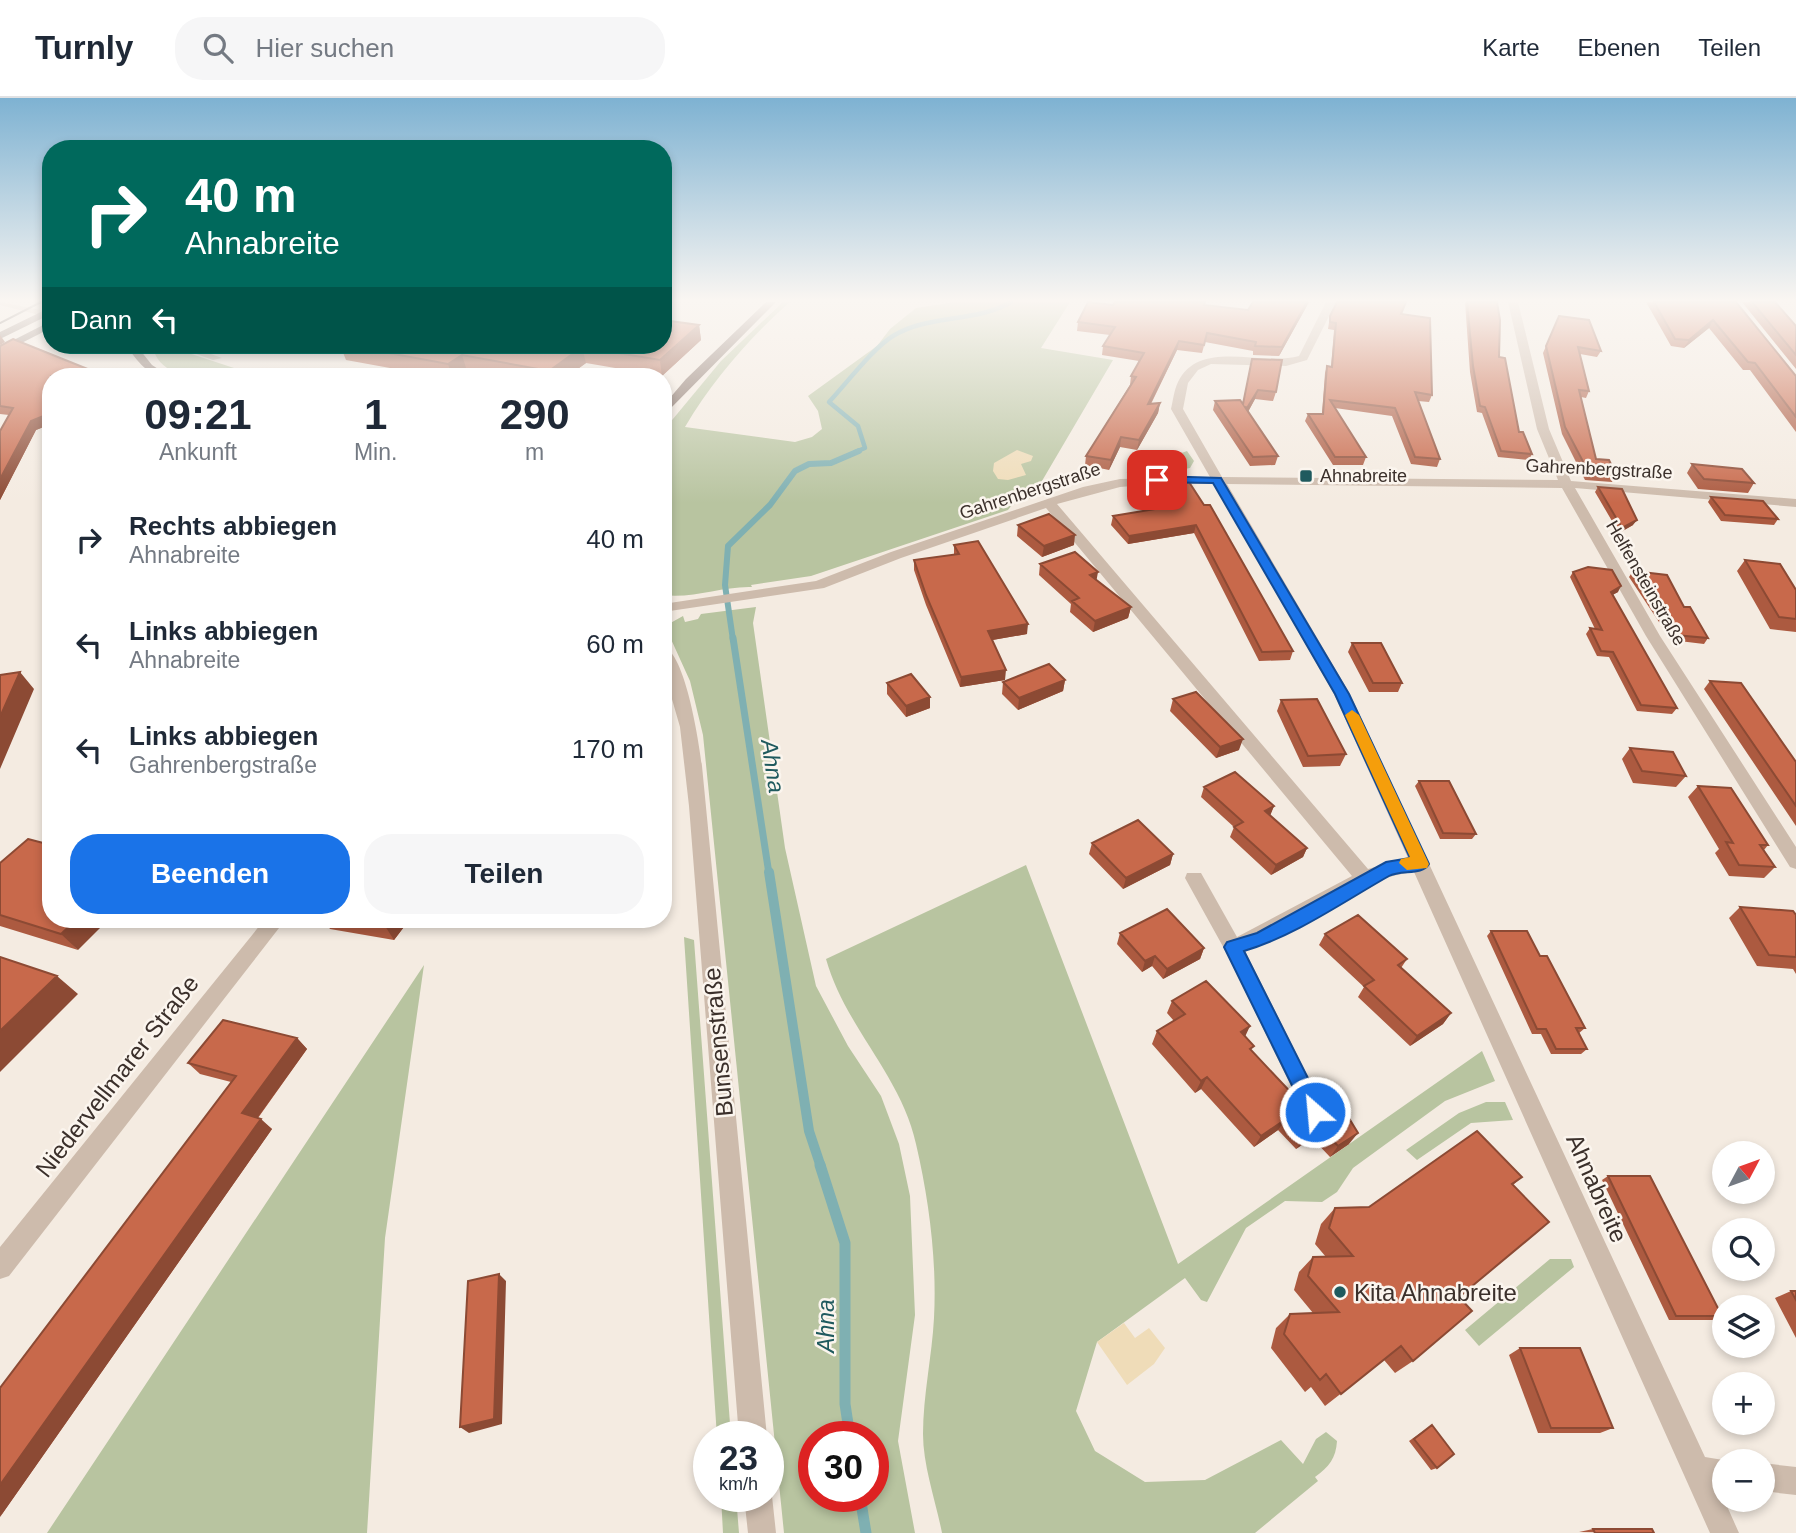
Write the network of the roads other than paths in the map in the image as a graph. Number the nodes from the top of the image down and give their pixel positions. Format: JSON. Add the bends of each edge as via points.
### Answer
{"nodes":[{"id":1,"x":701,"y":369,"type":"edge"},
{"id":2,"x":1195,"y":369,"type":"edge"},
{"id":3,"x":1529,"y":369,"type":"edge"},
{"id":4,"x":672,"y":402,"type":"edge"},
{"id":5,"x":1217,"y":480,"type":"junction"},
{"id":6,"x":1566,"y":484,"type":"junction"},
{"id":7,"x":1049,"y":503,"type":"junction"},
{"id":8,"x":1796,"y":503,"type":"edge"},
{"id":9,"x":672,"y":606,"type":"edge"},
{"id":10,"x":672,"y":671,"type":"edge"},
{"id":11,"x":1796,"y":862,"type":"edge"},
{"id":12,"x":1421,"y":864,"type":"junction"},
{"id":13,"x":1194,"y":878,"type":"dead end"},
{"id":14,"x":1365,"y":879,"type":"junction"},
{"id":15,"x":268,"y":928,"type":"edge"},
{"id":16,"x":1233,"y":947,"type":"junction"},
{"id":17,"x":1315,"y":1112,"type":"dead end"},
{"id":18,"x":0,"y":1267,"type":"edge"},
{"id":19,"x":752,"y":1421,"type":"edge"},
{"id":20,"x":1695,"y":1470,"type":"junction"},
{"id":21,"x":1712,"y":1472,"type":"edge"},
{"id":22,"x":1775,"y":1478,"type":"edge"},
{"id":23,"x":1796,"y":1480,"type":"edge"},
{"id":24,"x":760,"y":1512,"type":"edge"},
{"id":25,"x":762,"y":1533,"type":"edge"},
{"id":26,"x":1725,"y":1533,"type":"edge"}],
"edges":[{"from":1,"to":4,"type":"main road"},
{"from":2,"to":5,"type":"street","name":"Ahnabreite","via":[[1178,391],[1177,409]]},
{"from":3,"to":6,"type":"street","name":"Helfensteinstraße","via":[[1543,429]]},
{"from":5,"to":6,"type":"street","name":"Gahrenbergstraße"},
{"from":5,"to":7,"type":"street","name":"Gahrenbergstraße","via":[[1120,482]]},
{"from":5,"to":12,"type":"street","name":"Ahnabreite","via":[[1342,694]]},
{"from":6,"to":8,"type":"street","name":"Gahrenbergstraße"},
{"from":6,"to":11,"type":"street","name":"Helfensteinstraße","via":[[1653,636]]},
{"from":7,"to":9,"type":"street","name":"Gahrenbergstraße","via":[[819,585]]},
{"from":7,"to":14,"type":"street"},
{"from":10,"to":19,"type":"street","name":"Bunsenstraße","via":[[690,738],[698,806]]},
{"from":12,"to":14,"type":"street","via":[[1392,866]]},
{"from":12,"to":20,"type":"street","name":"Ahnabreite"},
{"from":13,"to":16,"type":"street"},
{"from":14,"to":16,"type":"street","via":[[1262,939]]},
{"from":15,"to":18,"type":"street","name":"Niedervellmarer Straße"},
{"from":16,"to":17,"type":"street"},
{"from":20,"to":21,"type":"street"},
{"from":20,"to":26,"type":"street","name":"Ahnabreite"},
{"from":22,"to":23,"type":"street"},
{"from":24,"to":25,"type":"street"}]}
